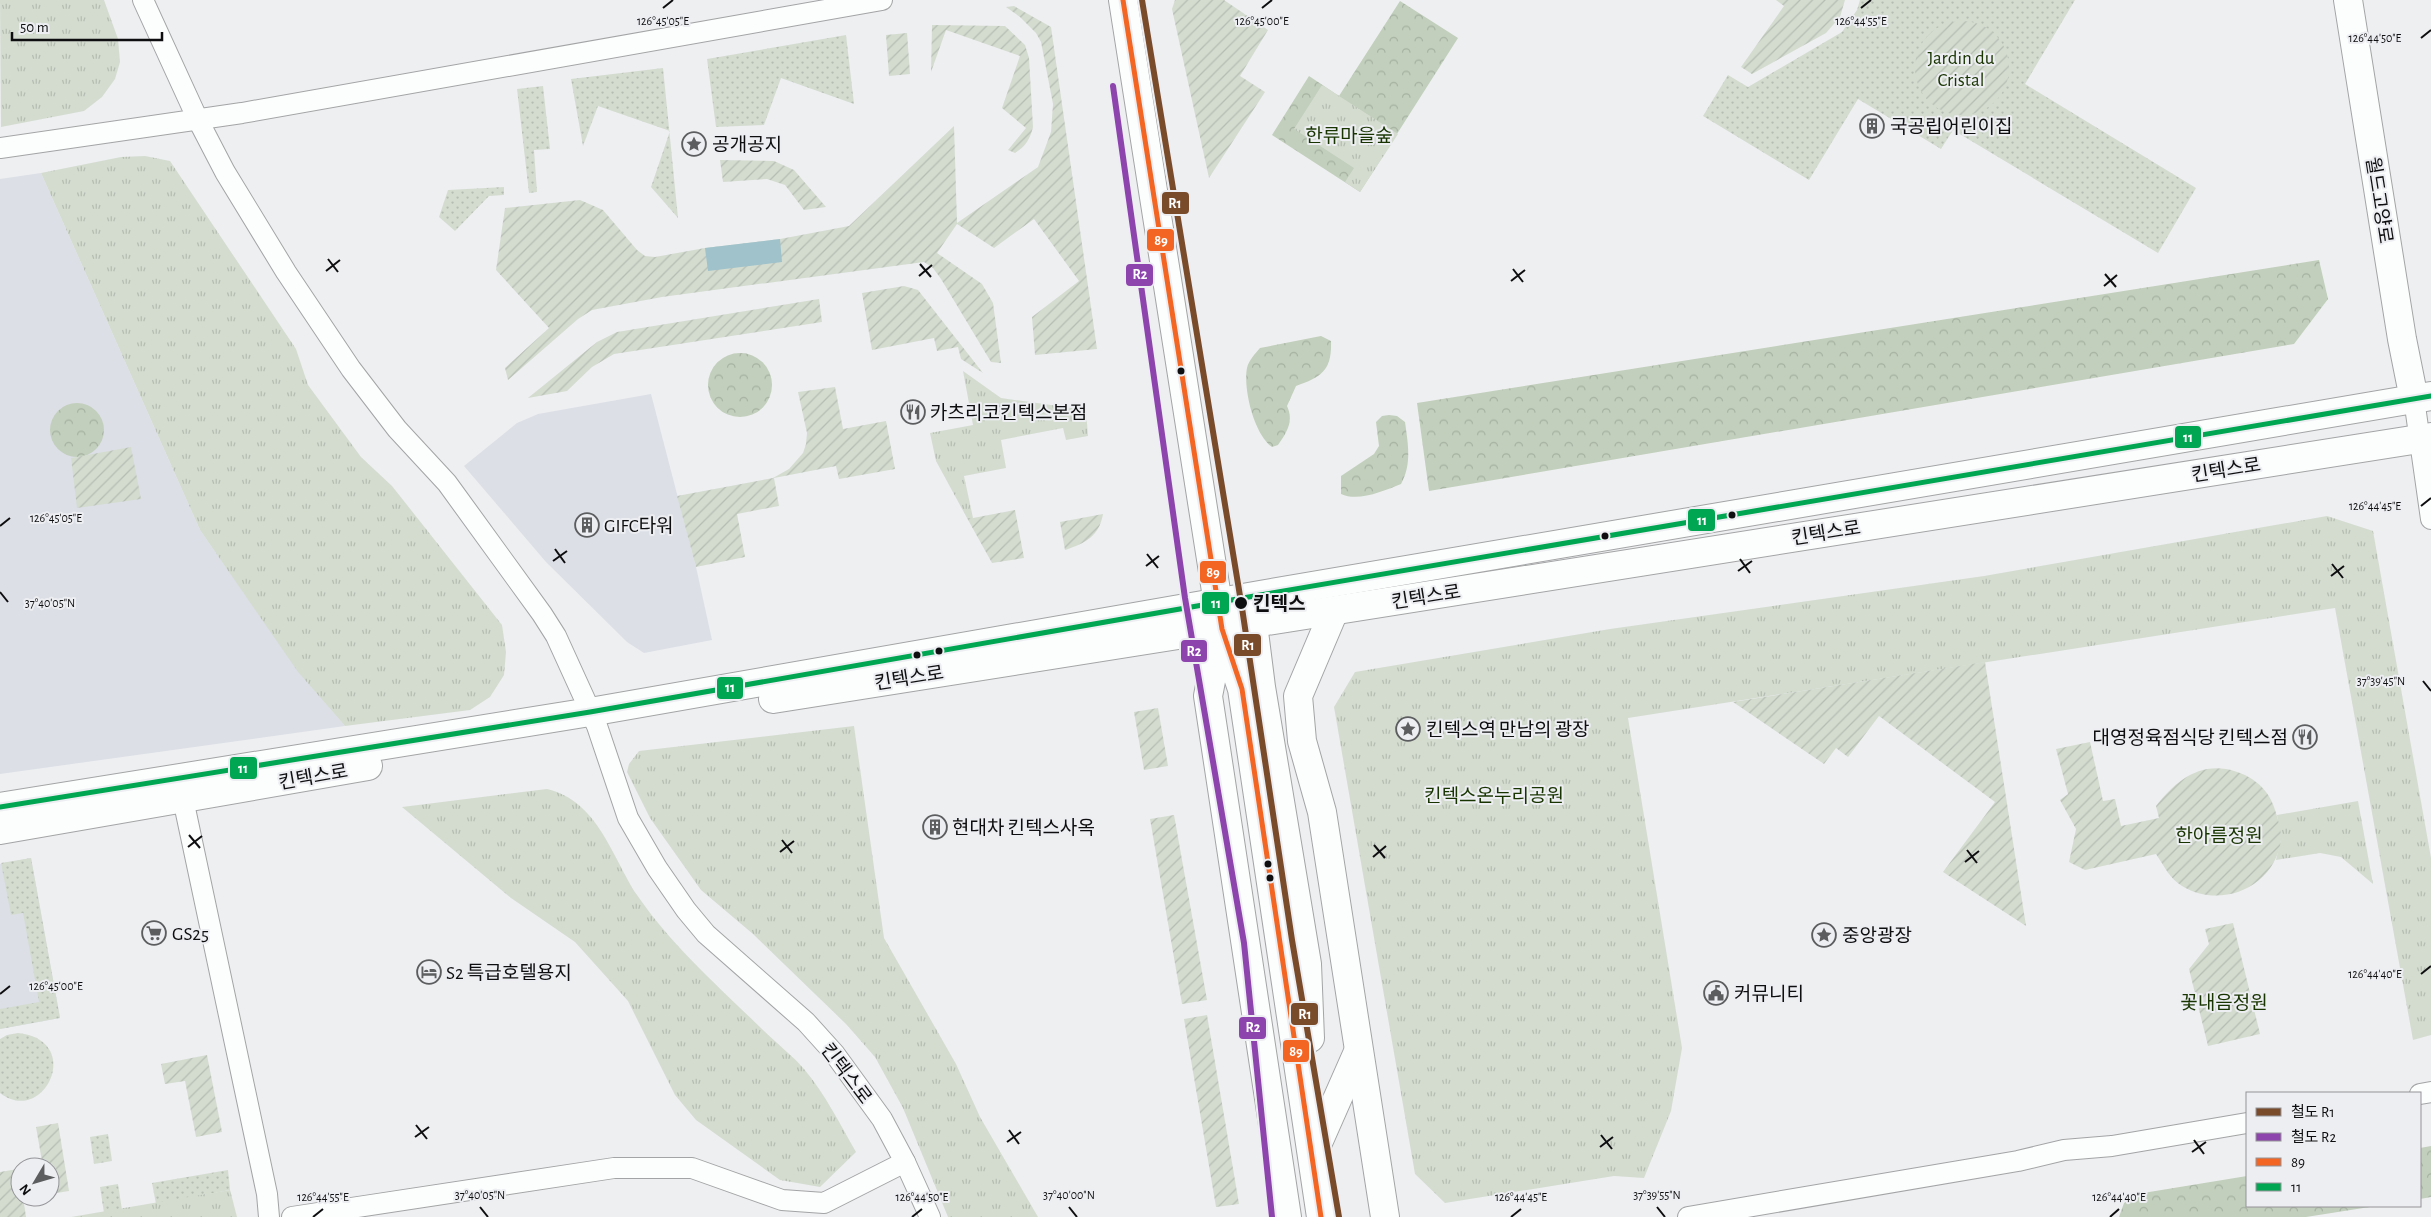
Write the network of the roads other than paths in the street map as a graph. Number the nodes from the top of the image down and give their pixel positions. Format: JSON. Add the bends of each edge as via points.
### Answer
{"nodes":[{"id":1,"x":143,"y":0,"type":"edge"},
{"id":2,"x":882,"y":0,"type":"edge"},
{"id":3,"x":1123,"y":0,"type":"edge"},
{"id":4,"x":2348,"y":0,"type":"edge"},
{"id":5,"x":198,"y":120,"type":"junction"},
{"id":6,"x":0,"y":148,"type":"edge"},
{"id":7,"x":2422,"y":397,"type":"edge"},
{"id":8,"x":2425,"y":438,"type":"edge"},
{"id":9,"x":2431,"y":519,"type":"edge"},
{"id":10,"x":1218,"y":602,"type":"junction"},
{"id":11,"x":1334,"y":611,"type":"junction"},
{"id":12,"x":1253,"y":624,"type":"junction"},
{"id":13,"x":1222,"y":629,"type":"junction"},
{"id":14,"x":594,"y":719,"type":"junction"},
{"id":15,"x":183,"y":798,"type":"junction"},
{"id":16,"x":0,"y":806,"type":"edge"},
{"id":17,"x":0,"y":830,"type":"edge"},
{"id":18,"x":1358,"y":1052,"type":"junction"},
{"id":19,"x":2246,"y":1123,"type":"edge"},
{"id":20,"x":1313,"y":1154,"type":"junction"},
{"id":21,"x":905,"y":1162,"type":"junction"},
{"id":22,"x":269,"y":1217,"type":"edge"},
{"id":23,"x":292,"y":1217,"type":"edge"},
{"id":24,"x":930,"y":1217,"type":"edge"},
{"id":25,"x":1287,"y":1217,"type":"edge"},
{"id":26,"x":1321,"y":1217,"type":"edge"},
{"id":27,"x":1385,"y":1217,"type":"edge"},
{"id":28,"x":1688,"y":1217,"type":"edge"}],
"edges":[{"from":1,"to":5,"type":"street"},
{"from":2,"to":5,"type":"street"},
{"from":3,"to":10,"type":"main road"},
{"from":4,"to":7,"type":"main road","name":"월드고양로","via":[[2402,340]]},
{"from":5,"to":6,"type":"street"},
{"from":5,"to":14,"type":"street","via":[[256,225],[324,330],[397,429],[447,483],[542,614],[556,636]]},
{"from":7,"to":8,"type":"street"},
{"from":7,"to":10,"type":"main road","name":"킨텍스로"},
{"from":8,"to":9,"type":"street"},
{"from":8,"to":11,"type":"main road","name":"킨텍스로"},
{"from":10,"to":13,"type":"main road"},
{"from":10,"to":14,"type":"main road","name":"킨텍스로"},
{"from":11,"to":12,"type":"main road","name":"킨텍스로"},
{"from":11,"to":18,"type":"main road","via":[[1298,696],[1302,742],[1322,812]]},
{"from":12,"to":13,"type":"main road","name":"킨텍스로"},
{"from":12,"to":20,"type":"main road","via":[[1308,964]]},
{"from":13,"to":14,"type":"main road","name":"킨텍스로"},
{"from":13,"to":20,"type":"main road","via":[[1242,689]]},
{"from":13,"to":25,"type":"main road","via":[[1208,696]]},
{"from":14,"to":15,"type":"main road","name":"킨텍스로"},
{"from":14,"to":16,"type":"main road","name":"킨텍스로"},
{"from":14,"to":21,"type":"street","name":"킨텍스로","via":[[628,818],[686,910],[727,955],[812,1028],[834,1053],[882,1120]]},
{"from":15,"to":17,"type":"main road","name":"킨텍스로"},
{"from":15,"to":22,"type":"street","via":[[267,1194]]},
{"from":18,"to":20,"type":"main road"},
{"from":18,"to":27,"type":"main road"},
{"from":19,"to":28,"type":"street","via":[[2112,1146],[2064,1150],[2018,1161]]},
{"from":20,"to":26,"type":"main road"},
{"from":21,"to":23,"type":"street","via":[[824,1203],[782,1200],[692,1168],[614,1168]]},
{"from":21,"to":24,"type":"street","name":"킨텍스로"}]}
